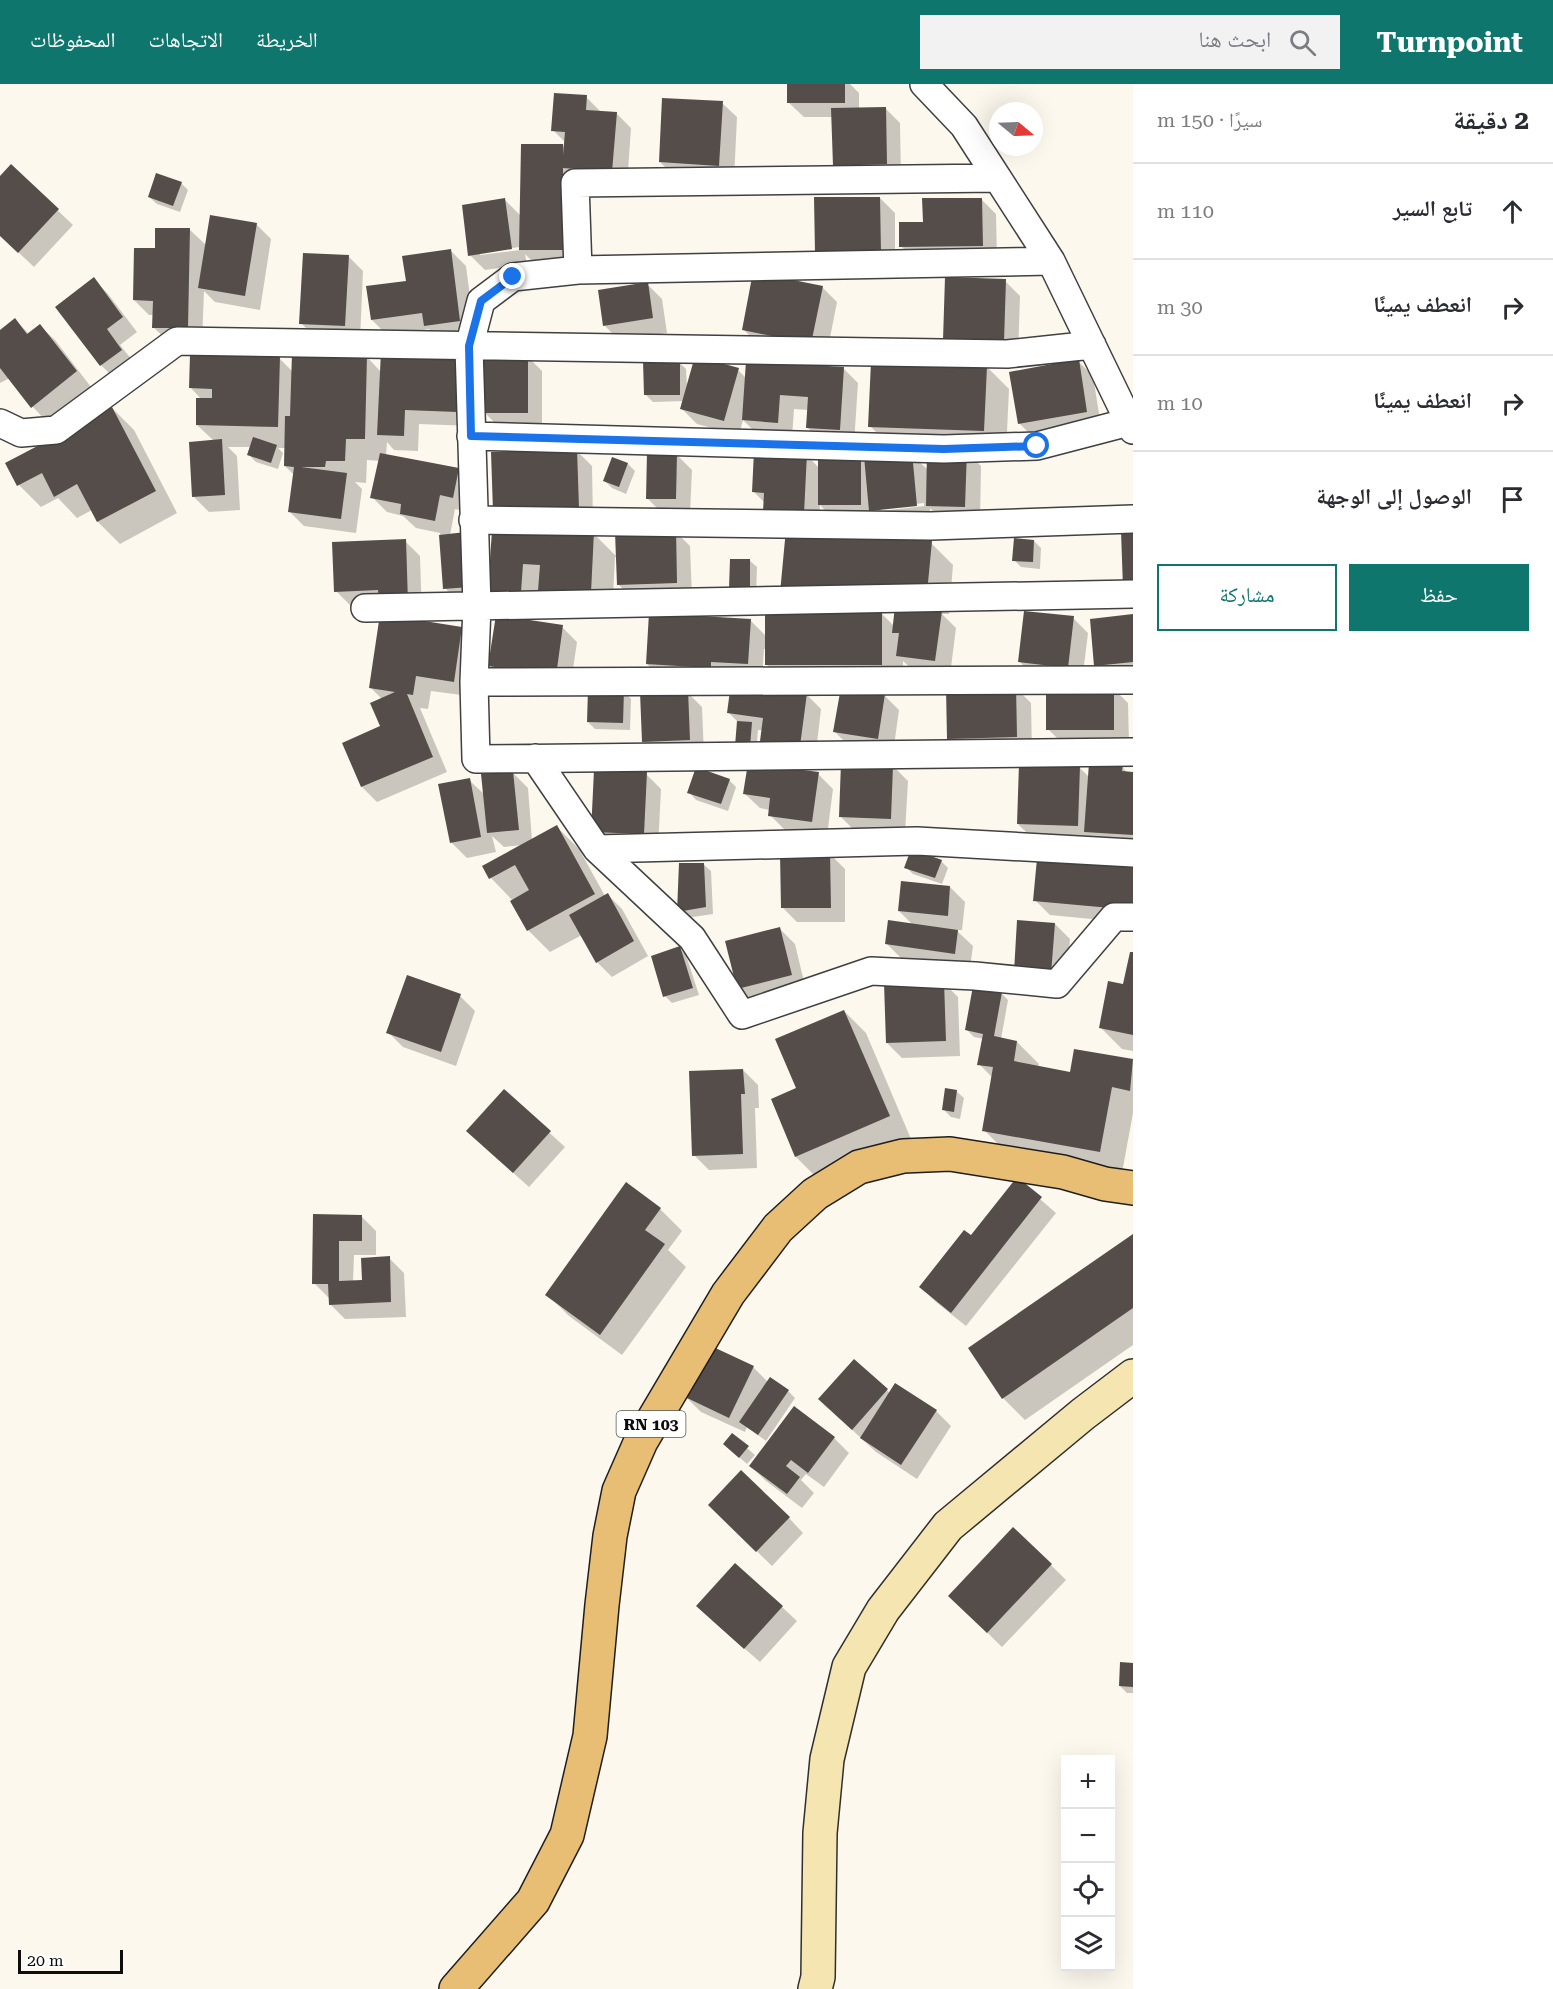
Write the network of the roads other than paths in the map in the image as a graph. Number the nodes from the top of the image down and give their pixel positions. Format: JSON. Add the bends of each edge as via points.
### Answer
{"nodes":[{"id":1,"x":924,"y":84,"type":"edge"},
{"id":2,"x":998,"y":178,"type":"junction"},
{"id":3,"x":1051,"y":261,"type":"junction"},
{"id":4,"x":578,"y":270,"type":"junction"},
{"id":5,"x":1092,"y":345,"type":"junction"},
{"id":6,"x":469,"y":346,"type":"junction"},
{"id":7,"x":0,"y":423,"type":"edge"},
{"id":8,"x":1131,"y":426,"type":"edge"},
{"id":9,"x":471,"y":436,"type":"junction"},
{"id":10,"x":1133,"y":519,"type":"edge"},
{"id":11,"x":473,"y":520,"type":"junction"},
{"id":12,"x":1133,"y":594,"type":"edge"},
{"id":13,"x":477,"y":606,"type":"junction"},
{"id":14,"x":365,"y":608,"type":"dead end"},
{"id":15,"x":1133,"y":680,"type":"edge"},
{"id":16,"x":474,"y":682,"type":"junction"},
{"id":17,"x":1133,"y":752,"type":"edge"},
{"id":18,"x":536,"y":758,"type":"junction"},
{"id":19,"x":597,"y":849,"type":"junction"},
{"id":20,"x":1133,"y":853,"type":"edge"},
{"id":21,"x":1133,"y":917,"type":"edge"},
{"id":22,"x":1133,"y":1188,"type":"edge"},
{"id":23,"x":1133,"y":1376,"type":"edge"},
{"id":24,"x":456,"y":1989,"type":"edge"},
{"id":25,"x":815,"y":1989,"type":"edge"}],
"edges":[{"from":1,"to":2,"type":"street","via":[[964,126]]},
{"from":2,"to":3,"type":"street"},
{"from":2,"to":4,"type":"street","via":[[575,183]]},
{"from":3,"to":4,"type":"street"},
{"from":3,"to":5,"type":"street"},
{"from":4,"to":6,"type":"street","via":[[513,277],[481,301]]},
{"from":5,"to":6,"type":"street","via":[[1007,354]]},
{"from":5,"to":8,"type":"street"},
{"from":6,"to":7,"type":"street","via":[[177,341],[56,430],[21,433]]},
{"from":6,"to":9,"type":"street"},
{"from":8,"to":9,"type":"street","via":[[1037,446],[944,449]]},
{"from":9,"to":11,"type":"street"},
{"from":10,"to":11,"type":"street","via":[[931,526]]},
{"from":11,"to":13,"type":"street"},
{"from":12,"to":13,"type":"street"},
{"from":13,"to":14,"type":"street"},
{"from":13,"to":16,"type":"street"},
{"from":15,"to":16,"type":"street"},
{"from":16,"to":18,"type":"street","via":[[476,759]]},
{"from":17,"to":18,"type":"street"},
{"from":18,"to":19,"type":"street"},
{"from":19,"to":20,"type":"street","via":[[916,841]]},
{"from":19,"to":21,"type":"street","via":[[692,938],[742,1015],[871,971],[1057,984],[1114,917]]},
{"from":22,"to":24,"type":"main road","number":"RN 103","via":[[950,1154],[903,1156],[859,1167],[815,1194],[778,1228],[728,1294],[641,1441],[619,1491],[610,1536],[590,1736],[567,1835],[533,1900]]},
{"from":23,"to":25,"type":"street","via":[[948,1526],[883,1610],[849,1667],[827,1760],[820,1833]]}]}
